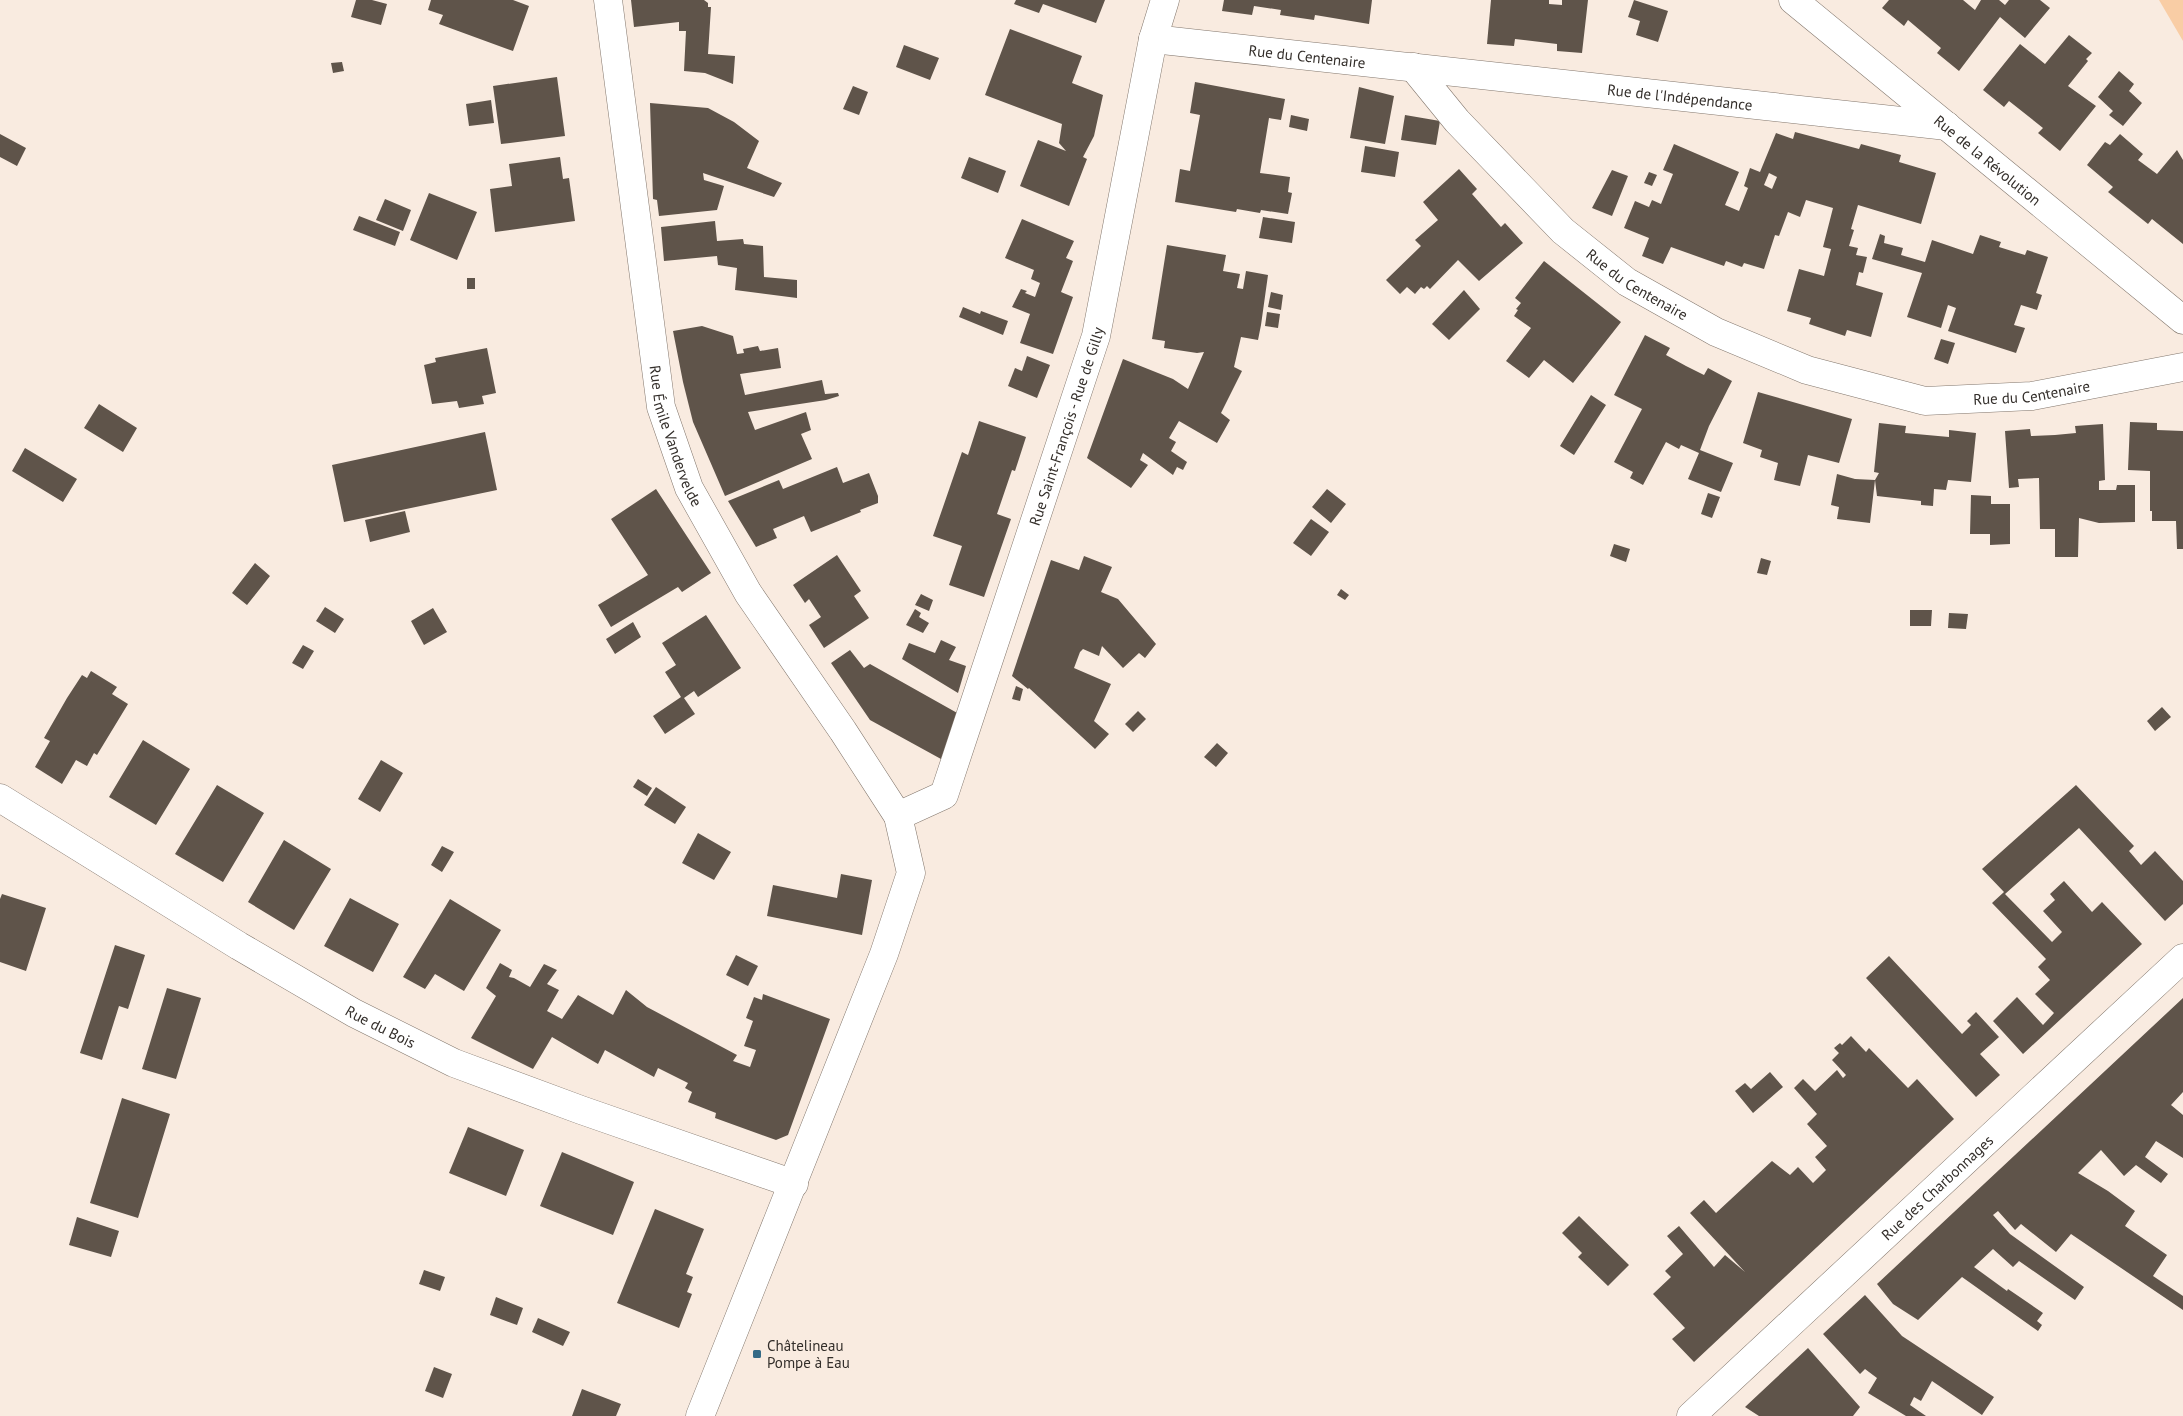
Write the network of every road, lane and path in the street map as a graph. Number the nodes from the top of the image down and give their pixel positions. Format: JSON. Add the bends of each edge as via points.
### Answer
{"nodes":[{"id":1,"x":608,"y":0,"type":"edge"},
{"id":2,"x":1165,"y":0,"type":"edge"},
{"id":3,"x":1794,"y":0,"type":"edge"},
{"id":4,"x":1153,"y":39,"type":"junction"},
{"id":5,"x":1413,"y":67,"type":"junction"},
{"id":6,"x":1947,"y":126,"type":"junction"},
{"id":7,"x":2183,"y":320,"type":"edge"},
{"id":8,"x":2183,"y":367,"type":"edge"},
{"id":9,"x":0,"y":798,"type":"edge"},
{"id":10,"x":898,"y":816,"type":"junction"},
{"id":11,"x":2183,"y":958,"type":"edge"},
{"id":12,"x":794,"y":1184,"type":"junction"},
{"id":13,"x":700,"y":1416,"type":"edge"},
{"id":14,"x":1691,"y":1416,"type":"edge"}],
"edges":[{"from":1,"to":10,"type":"street","name":"Rue Émile Vandervelde","via":[[660,407],[690,488],[748,594]]},
{"from":2,"to":4,"type":"street","name":"Rue Saint-François - Rue de Gilly"},
{"from":3,"to":6,"type":"street","name":"Rue de la Révolution"},
{"from":4,"to":5,"type":"street","name":"Rue du Centenaire"},
{"from":4,"to":10,"type":"street","name":"Rue Saint-François - Rue de Gilly","via":[[1096,336],[944,795]]},
{"from":5,"to":6,"type":"street","name":"Rue de l'Indépendance"},
{"from":5,"to":8,"type":"street","name":"Rue du Centenaire","via":[[1457,121],[1563,231],[1627,282],[1716,332],[1807,370],[1925,401],[2032,396]]},
{"from":6,"to":7,"type":"street","name":"Rue de la Révolution"},
{"from":9,"to":12,"type":"street","name":"Rue du Bois","via":[[354,1013],[454,1063]]},
{"from":10,"to":12,"type":"street","via":[[911,873],[884,954]]},
{"from":11,"to":14,"type":"street","name":"Rue des Charbonnages"},
{"from":12,"to":13,"type":"street"}]}
